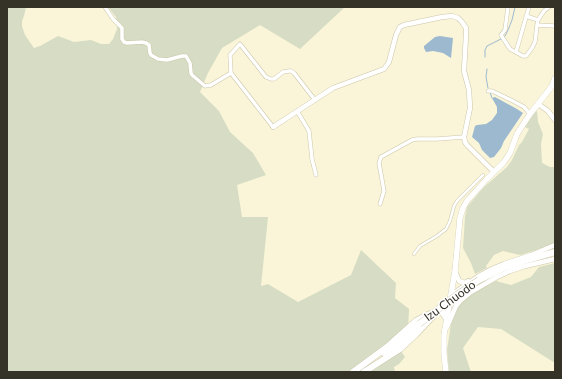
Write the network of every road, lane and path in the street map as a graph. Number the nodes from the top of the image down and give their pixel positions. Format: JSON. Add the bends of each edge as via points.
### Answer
{"nodes":[{"id":1,"x":105,"y":7,"type":"edge"},
{"id":2,"x":508,"y":7,"type":"edge"},
{"id":3,"x":529,"y":7,"type":"edge"},
{"id":4,"x":550,"y":7,"type":"edge"},
{"id":5,"x":526,"y":16,"type":"junction"},
{"id":6,"x":538,"y":20,"type":"junction"},
{"id":7,"x":537,"y":25,"type":"junction"},
{"id":8,"x":555,"y":26,"type":"edge"},
{"id":9,"x":516,"y":52,"type":"junction"},
{"id":10,"x":231,"y":73,"type":"junction"},
{"id":11,"x":555,"y":78,"type":"edge"},
{"id":12,"x":488,"y":91,"type":"dead end"},
{"id":13,"x":315,"y":100,"type":"junction"},
{"id":14,"x":538,"y":104,"type":"junction"},
{"id":15,"x":297,"y":111,"type":"junction"},
{"id":16,"x":530,"y":114,"type":"junction"},
{"id":17,"x":555,"y":120,"type":"edge"},
{"id":18,"x":273,"y":127,"type":"joint"},
{"id":19,"x":464,"y":137,"type":"junction"},
{"id":20,"x":494,"y":172,"type":"junction"},
{"id":21,"x":316,"y":175,"type":"dead end"},
{"id":22,"x":483,"y":175,"type":"dead end"},
{"id":23,"x":380,"y":204,"type":"dead end"},
{"id":24,"x":555,"y":245,"type":"edge"},
{"id":25,"x":555,"y":252,"type":"edge"},
{"id":26,"x":414,"y":254,"type":"dead end"},
{"id":27,"x":531,"y":255,"type":"junction"},
{"id":28,"x":555,"y":259,"type":"edge"},
{"id":29,"x":455,"y":271,"type":"junction"},
{"id":30,"x":480,"y":281,"type":"junction"},
{"id":31,"x":451,"y":296,"type":"junction"},
{"id":32,"x":450,"y":303,"type":"junction"},
{"id":33,"x":440,"y":310,"type":"junction"},
{"id":34,"x":447,"y":319,"type":"junction"},
{"id":35,"x":420,"y":325,"type":"junction"},
{"id":36,"x":445,"y":331,"type":"junction"},
{"id":37,"x":353,"y":372,"type":"edge"},
{"id":38,"x":356,"y":372,"type":"edge"},
{"id":39,"x":360,"y":372,"type":"edge"},
{"id":40,"x":364,"y":372,"type":"edge"},
{"id":41,"x":446,"y":372,"type":"edge"}],
"edges":[{"from":1,"to":10,"type":"street","via":[[122,28],[124,42],[146,43],[151,55],[158,59],[186,56],[190,62],[192,75],[205,86]]},
{"from":2,"to":9,"type":"street","via":[[505,30],[501,35],[508,48]]},
{"from":3,"to":5,"type":"street"},
{"from":4,"to":6,"type":"street"},
{"from":5,"to":6,"type":"street"},
{"from":5,"to":9,"type":"street"},
{"from":6,"to":7,"type":"street"},
{"from":7,"to":8,"type":"street"},
{"from":7,"to":9,"type":"street","via":[[535,42],[530,52],[526,56]]},
{"from":10,"to":13,"type":"street","via":[[230,55],[240,44],[266,77],[274,79],[283,72],[291,71]]},
{"from":10,"to":18,"type":"street"},
{"from":11,"to":14,"type":"highway"},
{"from":12,"to":16,"type":"street","via":[[524,107]]},
{"from":13,"to":15,"type":"street"},
{"from":13,"to":19,"type":"street","via":[[333,88],[384,69],[389,62],[400,27],[452,16],[458,18],[466,28],[464,71],[470,108]]},
{"from":14,"to":16,"type":"highway"},
{"from":14,"to":17,"type":"street","via":[[552,112]]},
{"from":15,"to":18,"type":"street"},
{"from":15,"to":21,"type":"street","via":[[309,131]]},
{"from":16,"to":20,"type":"highway","via":[[517,134],[510,153]]},
{"from":19,"to":20,"type":"street","via":[[467,145]]},
{"from":19,"to":23,"type":"street","via":[[412,140],[381,157],[379,163],[384,191]]},
{"from":20,"to":29,"type":"highway","via":[[466,201],[463,208]]},
{"from":22,"to":26,"type":"street","via":[[457,201],[446,229],[420,246]]},
{"from":24,"to":27,"type":"street"},
{"from":25,"to":27,"type":"highway"},
{"from":25,"to":30,"type":"highway","name":"Izu Chuodo","via":[[504,268]]},
{"from":27,"to":30,"type":"street","via":[[504,264]]},
{"from":28,"to":30,"type":"street"},
{"from":29,"to":30,"type":"street","via":[[459,281]]},
{"from":29,"to":31,"type":"highway"},
{"from":30,"to":31,"type":"street","via":[[462,287]]},
{"from":30,"to":32,"type":"street"},
{"from":30,"to":35,"type":"highway","name":"Izu Chuodo","bridge":true,"via":[[458,294]]},
{"from":30,"to":36,"type":"street","via":[[456,306]]},
{"from":31,"to":32,"type":"highway"},
{"from":31,"to":37,"type":"highway"},
{"from":32,"to":33,"type":"highway"},
{"from":32,"to":34,"type":"highway"},
{"from":33,"to":34,"type":"highway"},
{"from":33,"to":40,"type":"highway","via":[[400,349]]},
{"from":34,"to":36,"type":"highway"},
{"from":35,"to":38,"type":"highway","name":"Izu Chuodo"},
{"from":35,"to":39,"type":"highway","name":"Izu Chuodo","via":[[399,345]]},
{"from":36,"to":41,"type":"highway"}]}
